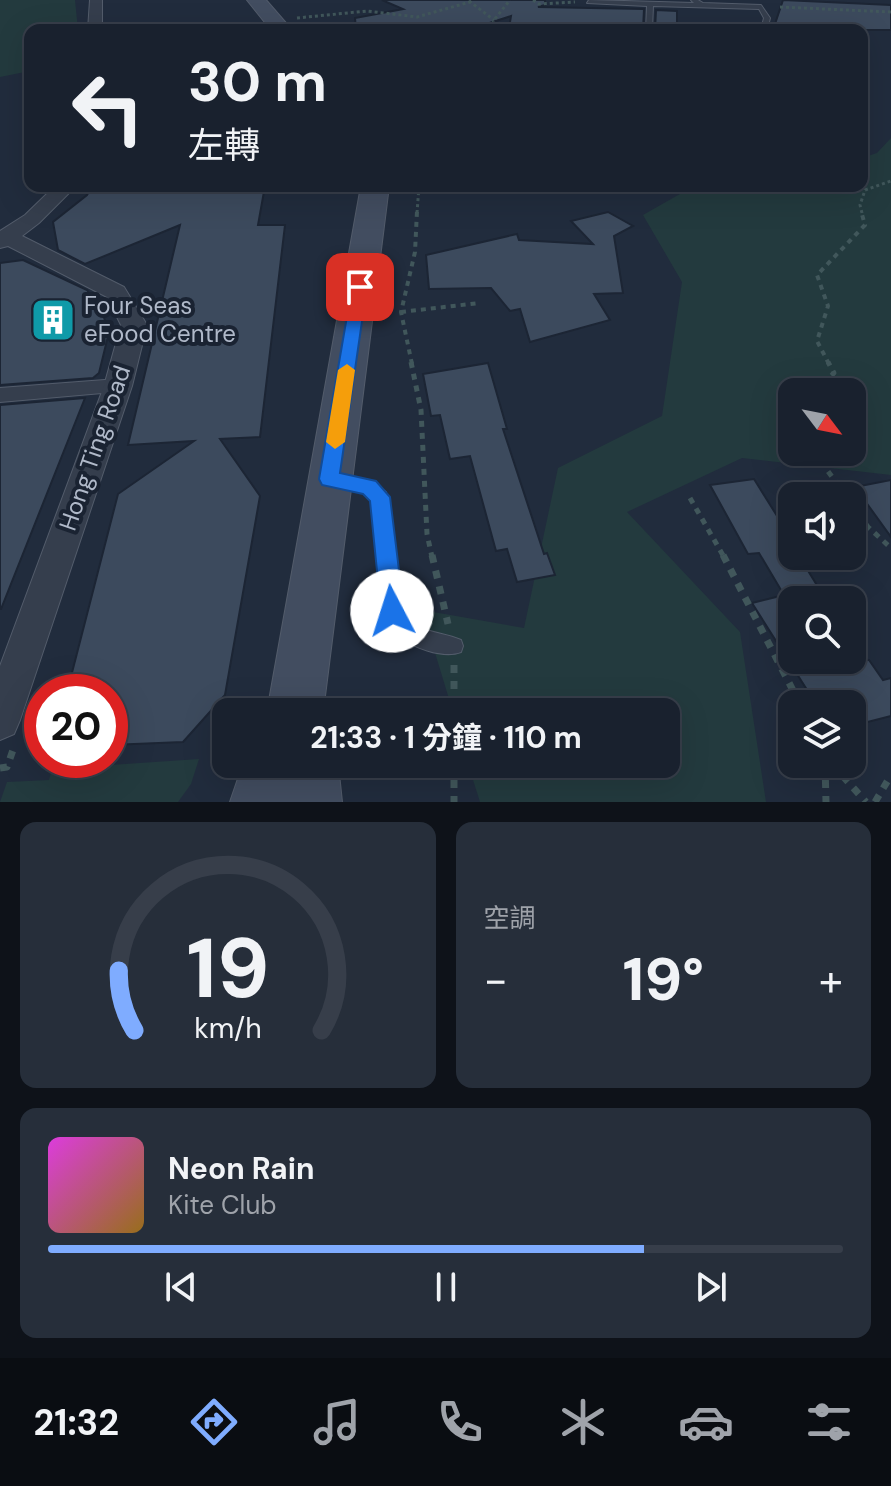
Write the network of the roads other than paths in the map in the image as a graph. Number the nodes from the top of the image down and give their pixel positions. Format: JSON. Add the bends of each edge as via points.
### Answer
{"nodes":[{"id":1,"x":96,"y":0,"type":"edge"},
{"id":2,"x":256,"y":0,"type":"edge"},
{"id":3,"x":589,"y":2,"type":"edge"},
{"id":4,"x":697,"y":2,"type":"edge"},
{"id":5,"x":650,"y":4,"type":"junction"},
{"id":6,"x":95,"y":24,"type":"edge"},
{"id":7,"x":277,"y":24,"type":"edge"},
{"id":8,"x":649,"y":24,"type":"edge"},
{"id":9,"x":766,"y":24,"type":"edge"},
{"id":10,"x":59,"y":192,"type":"edge"},
{"id":11,"x":374,"y":192,"type":"edge"},
{"id":12,"x":4,"y":239,"type":"edge"},
{"id":13,"x":118,"y":386,"type":"junction"},
{"id":14,"x":0,"y":395,"type":"edge"},
{"id":15,"x":329,"y":479,"type":"junction"},
{"id":16,"x":454,"y":646,"type":"road end"},
{"id":17,"x":12,"y":651,"type":"edge"},
{"id":18,"x":299,"y":698,"type":"edge"},
{"id":19,"x":0,"y":720,"type":"edge"},
{"id":20,"x":269,"y":778,"type":"edge"},
{"id":21,"x":309,"y":778,"type":"edge"},
{"id":22,"x":261,"y":802,"type":"edge"},
{"id":23,"x":311,"y":802,"type":"edge"}],
"edges":[{"from":1,"to":6,"type":"street"},
{"from":2,"to":7,"type":"main road"},
{"from":3,"to":5,"type":"lane"},
{"from":4,"to":5,"type":"lane"},
{"from":4,"to":9,"type":"lane","via":[[761,7]]},
{"from":5,"to":8,"type":"lane"},
{"from":10,"to":12,"type":"street"},
{"from":11,"to":15,"type":"main road"},
{"from":12,"to":13,"type":"street","name":"Hong Ting Road","via":[[116,292],[134,325]]},
{"from":13,"to":14,"type":"street"},
{"from":13,"to":17,"type":"street","name":"Hong Ting Road"},
{"from":15,"to":16,"type":"lane","via":[[368,487],[380,497],[397,624],[429,642]]},
{"from":15,"to":18,"type":"main road"},
{"from":17,"to":19,"type":"street","name":"Hong Ting Road"},
{"from":20,"to":22,"type":"main road"},
{"from":21,"to":23,"type":"main road"}]}
